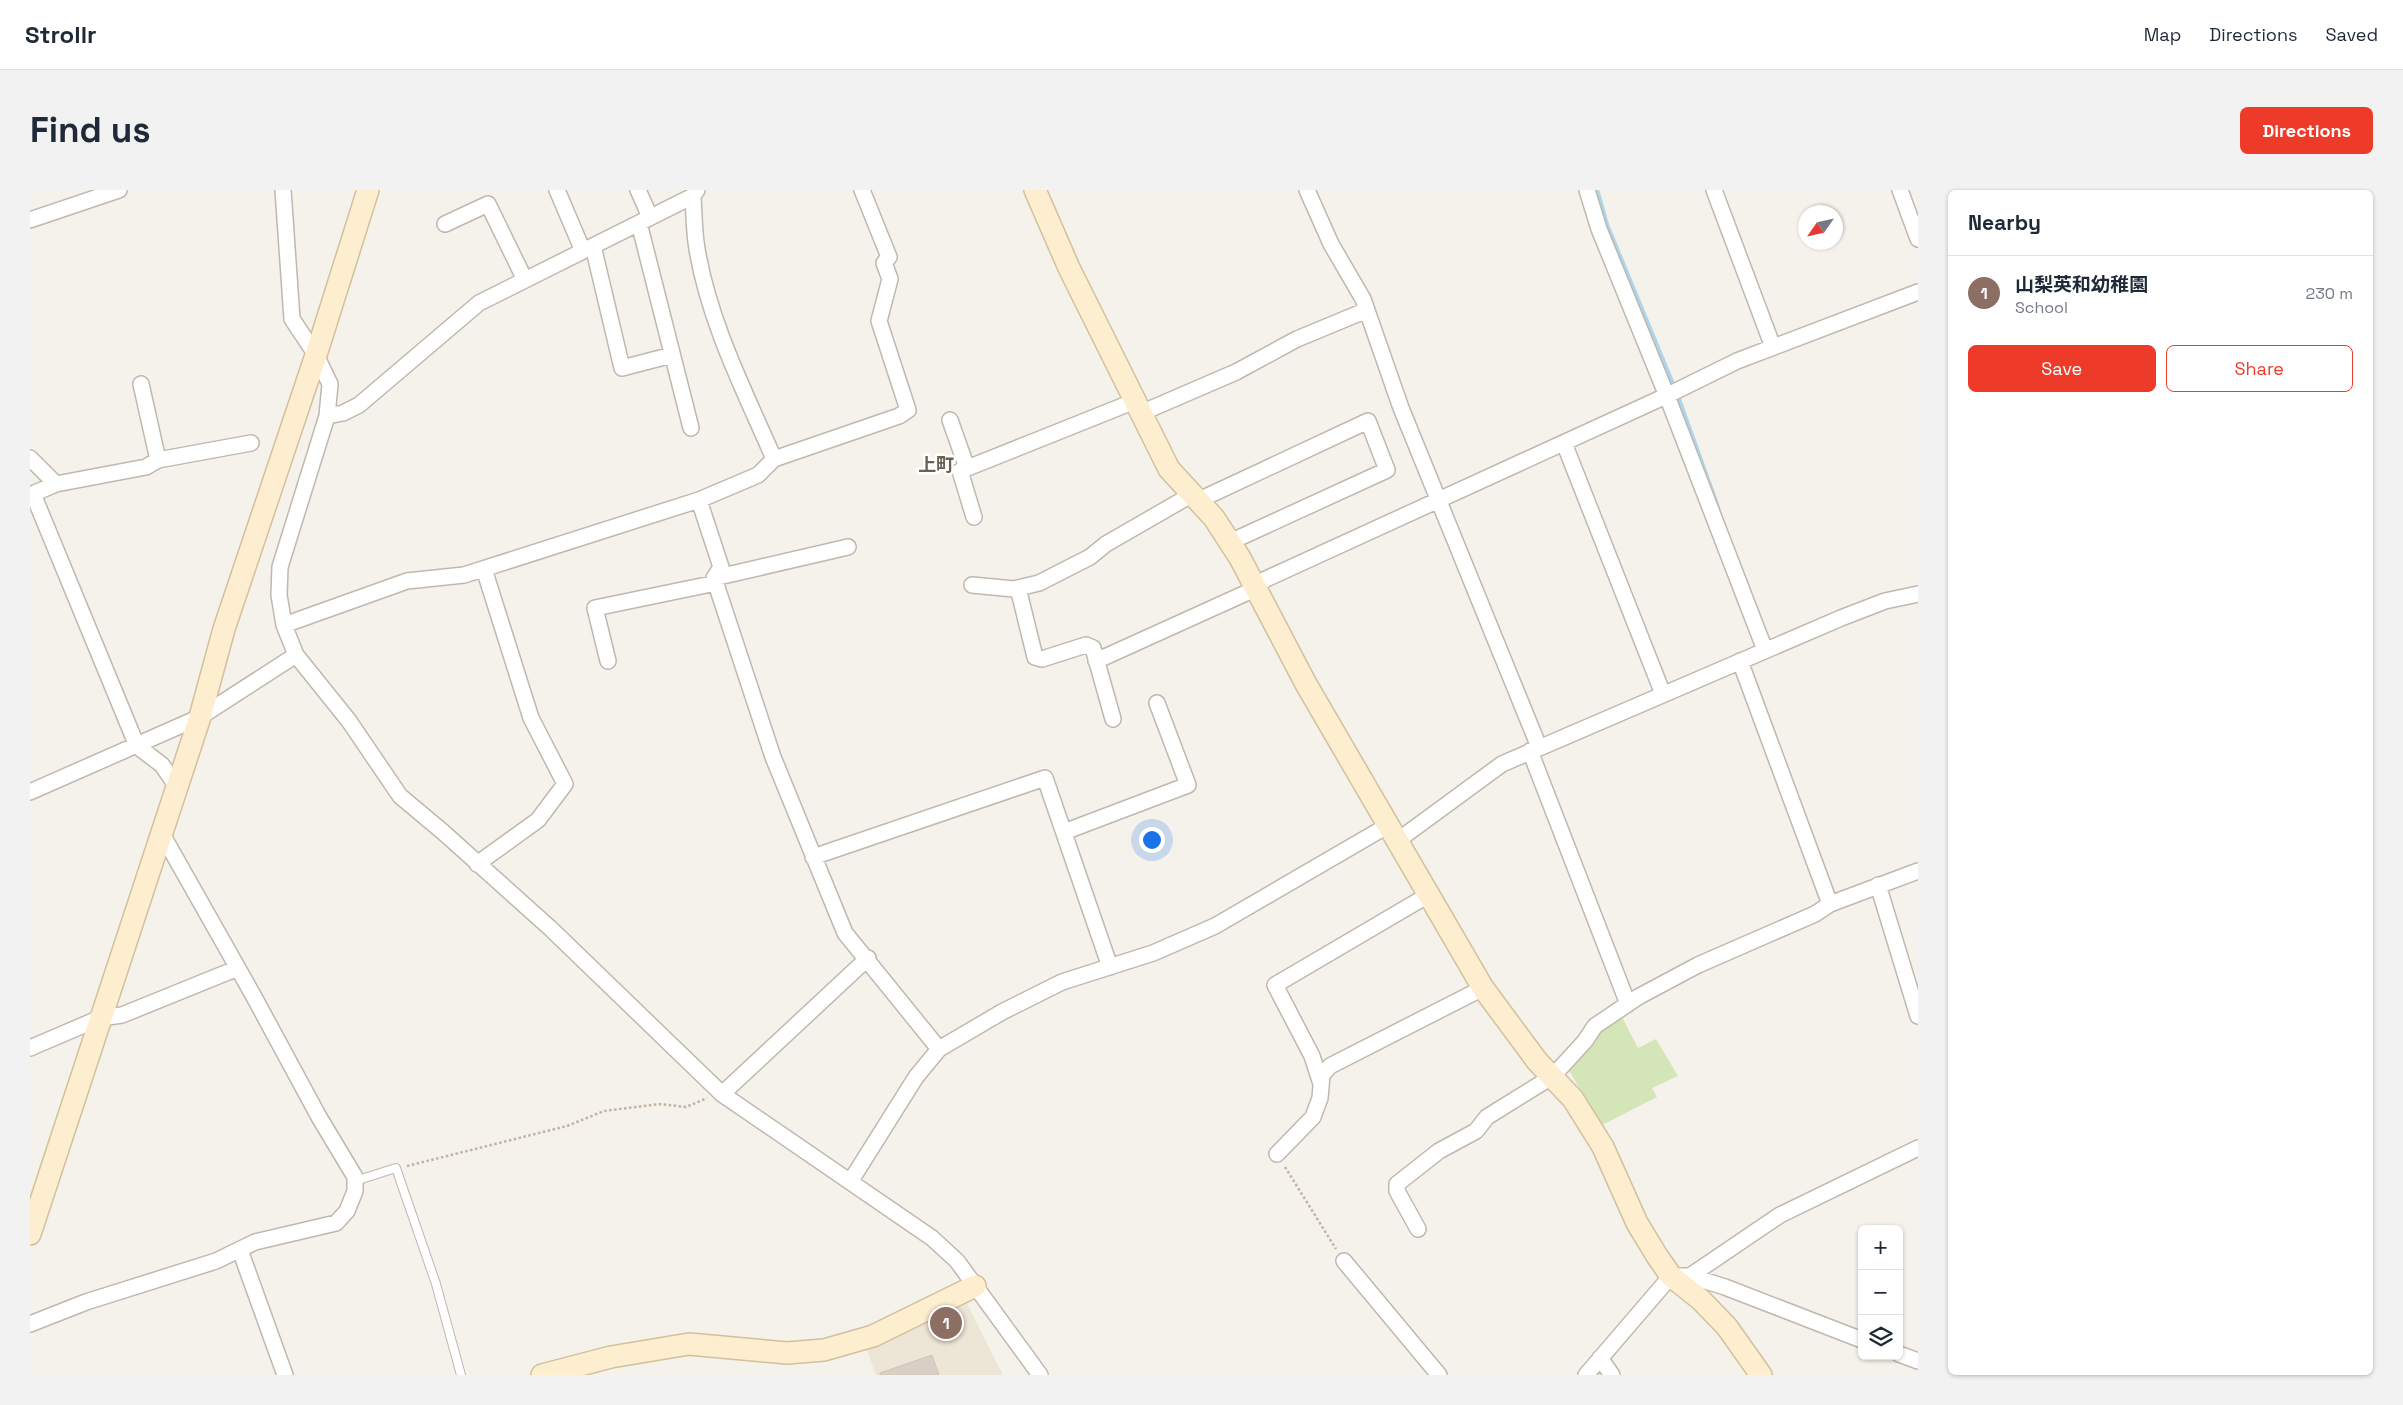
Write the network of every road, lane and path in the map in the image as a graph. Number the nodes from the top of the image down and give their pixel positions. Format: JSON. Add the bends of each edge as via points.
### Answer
{"nodes":[{"id":1,"x":119,"y":190,"type":"edge"},
{"id":2,"x":283,"y":190,"type":"edge"},
{"id":3,"x":368,"y":190,"type":"edge"},
{"id":4,"x":557,"y":190,"type":"edge"},
{"id":5,"x":638,"y":190,"type":"edge"},
{"id":6,"x":862,"y":190,"type":"edge"},
{"id":7,"x":1035,"y":190,"type":"edge"},
{"id":8,"x":1307,"y":190,"type":"edge"},
{"id":9,"x":1587,"y":190,"type":"edge"},
{"id":10,"x":1714,"y":190,"type":"edge"},
{"id":11,"x":1900,"y":190,"type":"edge"},
{"id":12,"x":695,"y":193,"type":"edge"},
{"id":13,"x":30,"y":220,"type":"edge"},
{"id":14,"x":645,"y":220,"type":"junction"},
{"id":15,"x":445,"y":224,"type":"dead end"},
{"id":16,"x":1918,"y":239,"type":"edge"},
{"id":17,"x":588,"y":248,"type":"junction"},
{"id":18,"x":524,"y":280,"type":"junction"},
{"id":19,"x":1918,"y":292,"type":"edge"},
{"id":20,"x":1367,"y":310,"type":"junction"},
{"id":21,"x":1773,"y":348,"type":"junction"},
{"id":22,"x":316,"y":355,"type":"junction"},
{"id":23,"x":672,"y":355,"type":"junction"},
{"id":24,"x":141,"y":384,"type":"dead end"},
{"id":25,"x":1671,"y":394,"type":"junction"},
{"id":26,"x":1138,"y":407,"type":"junction"},
{"id":27,"x":327,"y":416,"type":"junction"},
{"id":28,"x":950,"y":420,"type":"dead end"},
{"id":29,"x":691,"y":428,"type":"dead end"},
{"id":30,"x":251,"y":443,"type":"dead end"},
{"id":31,"x":1564,"y":443,"type":"junction"},
{"id":32,"x":30,"y":458,"type":"edge"},
{"id":33,"x":774,"y":459,"type":"junction"},
{"id":34,"x":158,"y":460,"type":"junction"},
{"id":35,"x":967,"y":468,"type":"junction"},
{"id":36,"x":56,"y":484,"type":"junction"},
{"id":37,"x":31,"y":494,"type":"edge"},
{"id":38,"x":1194,"y":498,"type":"junction"},
{"id":39,"x":699,"y":500,"type":"junction"},
{"id":40,"x":1438,"y":500,"type":"junction"},
{"id":41,"x":974,"y":517,"type":"dead end"},
{"id":42,"x":1230,"y":542,"type":"junction"},
{"id":43,"x":848,"y":547,"type":"dead end"},
{"id":44,"x":484,"y":569,"type":"junction"},
{"id":45,"x":715,"y":581,"type":"junction"},
{"id":46,"x":972,"y":585,"type":"dead end"},
{"id":47,"x":1256,"y":586,"type":"junction"},
{"id":48,"x":1018,"y":588,"type":"junction"},
{"id":49,"x":1918,"y":594,"type":"edge"},
{"id":50,"x":284,"y":626,"type":"junction"},
{"id":51,"x":1766,"y":650,"type":"junction"},
{"id":52,"x":296,"y":655,"type":"junction"},
{"id":53,"x":608,"y":661,"type":"dead end"},
{"id":54,"x":1096,"y":661,"type":"junction"},
{"id":55,"x":1740,"y":661,"type":"junction"},
{"id":56,"x":1663,"y":694,"type":"junction"},
{"id":57,"x":1157,"y":703,"type":"dead end"},
{"id":58,"x":200,"y":718,"type":"junction"},
{"id":59,"x":1113,"y":719,"type":"dead end"},
{"id":60,"x":137,"y":746,"type":"junction"},
{"id":61,"x":1534,"y":749,"type":"junction"},
{"id":62,"x":177,"y":787,"type":"junction"},
{"id":63,"x":30,"y":792,"type":"edge"},
{"id":64,"x":1064,"y":832,"type":"junction"},
{"id":65,"x":1392,"y":833,"type":"junction"},
{"id":66,"x":162,"y":834,"type":"junction"},
{"id":67,"x":813,"y":857,"type":"junction"},
{"id":68,"x":476,"y":864,"type":"junction"},
{"id":69,"x":1918,"y":871,"type":"edge"},
{"id":70,"x":1878,"y":885,"type":"junction"},
{"id":71,"x":1430,"y":894,"type":"junction"},
{"id":72,"x":1830,"y":904,"type":"junction"},
{"id":73,"x":868,"y":958,"type":"junction"},
{"id":74,"x":1110,"y":967,"type":"junction"},
{"id":75,"x":238,"y":968,"type":"junction"},
{"id":76,"x":1483,"y":988,"type":"junction"},
{"id":77,"x":1628,"y":1004,"type":"junction"},
{"id":78,"x":1918,"y":1016,"type":"edge"},
{"id":79,"x":100,"y":1018,"type":"junction"},
{"id":80,"x":30,"y":1048,"type":"edge"},
{"id":81,"x":939,"y":1049,"type":"junction"},
{"id":82,"x":1553,"y":1076,"type":"junction"},
{"id":83,"x":1321,"y":1084,"type":"junction"},
{"id":84,"x":720,"y":1092,"type":"junction"},
{"id":85,"x":1918,"y":1148,"type":"edge"},
{"id":86,"x":1277,"y":1154,"type":"joint"},
{"id":87,"x":396,"y":1168,"type":"junction"},
{"id":88,"x":355,"y":1181,"type":"junction"},
{"id":89,"x":850,"y":1182,"type":"junction"},
{"id":90,"x":1418,"y":1229,"type":"dead end"},
{"id":91,"x":30,"y":1234,"type":"edge"},
{"id":92,"x":240,"y":1250,"type":"junction"},
{"id":93,"x":1344,"y":1261,"type":"joint"},
{"id":94,"x":1680,"y":1276,"type":"junction"},
{"id":95,"x":975,"y":1286,"type":"junction"},
{"id":96,"x":30,"y":1324,"type":"edge"},
{"id":97,"x":1858,"y":1339,"type":"edge"},
{"id":98,"x":1903,"y":1356,"type":"edge"},
{"id":99,"x":1600,"y":1358,"type":"junction"},
{"id":100,"x":1918,"y":1362,"type":"edge"},
{"id":101,"x":285,"y":1375,"type":"edge"},
{"id":102,"x":461,"y":1375,"type":"edge"},
{"id":103,"x":542,"y":1375,"type":"edge"},
{"id":104,"x":1040,"y":1375,"type":"edge"},
{"id":105,"x":1439,"y":1375,"type":"edge"},
{"id":106,"x":1586,"y":1375,"type":"edge"},
{"id":107,"x":1612,"y":1375,"type":"edge"},
{"id":108,"x":1761,"y":1375,"type":"edge"}],
"edges":[{"from":1,"to":13,"type":"street"},
{"from":2,"to":22,"type":"street","via":[[292,318]]},
{"from":3,"to":22,"type":"street"},
{"from":4,"to":17,"type":"street"},
{"from":5,"to":14,"type":"street"},
{"from":6,"to":33,"type":"street","via":[[889,257],[884,263],[890,279],[879,321],[908,410],[899,416]]},
{"from":7,"to":26,"type":"street","via":[[1069,268]]},
{"from":8,"to":20,"type":"street","via":[[1331,244]]},
{"from":9,"to":25,"type":"street","via":[[1599,229]]},
{"from":10,"to":21,"type":"street"},
{"from":11,"to":16,"type":"street"},
{"from":12,"to":14,"type":"street"},
{"from":12,"to":33,"type":"street","via":[[697,248],[707,290],[722,338]]},
{"from":14,"to":17,"type":"street"},
{"from":14,"to":23,"type":"street"},
{"from":15,"to":18,"type":"street","via":[[488,204]]},
{"from":17,"to":18,"type":"street"},
{"from":17,"to":23,"type":"street","via":[[622,368]]},
{"from":18,"to":27,"type":"street","via":[[472,308],[359,406]]},
{"from":19,"to":21,"type":"street"},
{"from":20,"to":26,"type":"street","via":[[1297,339],[1236,372]]},
{"from":20,"to":40,"type":"street"},
{"from":21,"to":25,"type":"street","via":[[1737,361]]},
{"from":22,"to":27,"type":"street","via":[[330,384]]},
{"from":22,"to":58,"type":"street","via":[[224,629]]},
{"from":23,"to":29,"type":"street"},
{"from":24,"to":34,"type":"street"},
{"from":25,"to":31,"type":"street"},
{"from":25,"to":51,"type":"street"},
{"from":26,"to":35,"type":"street"},
{"from":26,"to":38,"type":"street","via":[[1168,469]]},
{"from":27,"to":50,"type":"street","via":[[280,567],[279,596]]},
{"from":28,"to":35,"type":"street"},
{"from":30,"to":34,"type":"street"},
{"from":31,"to":40,"type":"street"},
{"from":31,"to":56,"type":"street"},
{"from":32,"to":36,"type":"street"},
{"from":33,"to":39,"type":"street","via":[[758,475]]},
{"from":34,"to":36,"type":"street","via":[[146,468]]},
{"from":35,"to":41,"type":"street","via":[[960,470]]},
{"from":36,"to":37,"type":"street"},
{"from":37,"to":60,"type":"street"},
{"from":38,"to":42,"type":"street","via":[[1214,518]]},
{"from":38,"to":42,"type":"street","via":[[1368,422],[1387,470]]},
{"from":38,"to":48,"type":"street","via":[[1106,544],[1090,557],[1039,583]]},
{"from":39,"to":44,"type":"street"},
{"from":39,"to":45,"type":"street","via":[[721,567]]},
{"from":40,"to":47,"type":"street"},
{"from":40,"to":61,"type":"street"},
{"from":42,"to":47,"type":"street"},
{"from":43,"to":45,"type":"street"},
{"from":44,"to":50,"type":"street","via":[[464,575],[407,581]]},
{"from":44,"to":68,"type":"street","via":[[531,718],[565,784],[538,820]]},
{"from":45,"to":53,"type":"street","via":[[595,608]]},
{"from":45,"to":67,"type":"street","via":[[773,757]]},
{"from":46,"to":48,"type":"street"},
{"from":47,"to":54,"type":"street"},
{"from":47,"to":65,"type":"street","via":[[1306,684]]},
{"from":48,"to":54,"type":"street","via":[[1035,657],[1042,659],[1086,645],[1093,648]]},
{"from":49,"to":51,"type":"street","via":[[1885,601]]},
{"from":50,"to":52,"type":"street"},
{"from":51,"to":55,"type":"street"},
{"from":52,"to":58,"type":"street"},
{"from":52,"to":68,"type":"street","via":[[349,721],[400,796],[444,832]]},
{"from":54,"to":59,"type":"street"},
{"from":55,"to":56,"type":"street"},
{"from":55,"to":72,"type":"street"},
{"from":56,"to":61,"type":"street"},
{"from":57,"to":64,"type":"street","via":[[1188,786]]},
{"from":58,"to":60,"type":"street"},
{"from":58,"to":62,"type":"street"},
{"from":60,"to":62,"type":"street","via":[[162,765]]},
{"from":60,"to":63,"type":"street"},
{"from":61,"to":65,"type":"street","via":[[1502,764]]},
{"from":61,"to":77,"type":"street"},
{"from":62,"to":66,"type":"street"},
{"from":64,"to":67,"type":"street","via":[[1045,778]]},
{"from":64,"to":74,"type":"street"},
{"from":65,"to":71,"type":"street"},
{"from":65,"to":74,"type":"street","via":[[1215,926],[1154,953]]},
{"from":66,"to":75,"type":"street"},
{"from":66,"to":79,"type":"street"},
{"from":67,"to":73,"type":"street","via":[[845,933]]},
{"from":68,"to":84,"type":"street","via":[[550,928]]},
{"from":69,"to":70,"type":"street"},
{"from":70,"to":72,"type":"street"},
{"from":70,"to":78,"type":"street"},
{"from":71,"to":76,"type":"street"},
{"from":71,"to":83,"type":"street","via":[[1275,985],[1312,1056]]},
{"from":72,"to":77,"type":"street","via":[[1815,914],[1698,966]]},
{"from":73,"to":81,"type":"street"},
{"from":73,"to":84,"type":"street"},
{"from":74,"to":81,"type":"street","via":[[1062,982]]},
{"from":75,"to":79,"type":"street","via":[[122,1015]]},
{"from":75,"to":88,"type":"street"},
{"from":76,"to":82,"type":"street","via":[[1537,1061]]},
{"from":76,"to":83,"type":"street","via":[[1330,1066],[1322,1075]]},
{"from":77,"to":82,"type":"street","via":[[1596,1026]]},
{"from":79,"to":80,"type":"street"},
{"from":79,"to":91,"type":"street"},
{"from":81,"to":89,"type":"street","via":[[916,1078]]},
{"from":82,"to":90,"type":"street","via":[[1487,1116],[1476,1131],[1439,1151],[1397,1184],[1397,1191]]},
{"from":82,"to":94,"type":"street","via":[[1573,1099],[1603,1147],[1637,1222]]},
{"from":83,"to":86,"type":"street","via":[[1313,1117]]},
{"from":84,"to":87,"type":"path","via":[[686,1107],[660,1104],[604,1111],[567,1126]]},
{"from":84,"to":89,"type":"street"},
{"from":85,"to":94,"type":"street","via":[[1780,1215]]},
{"from":86,"to":93,"type":"path"},
{"from":87,"to":88,"type":"lane"},
{"from":87,"to":102,"type":"lane","via":[[436,1284]]},
{"from":88,"to":92,"type":"street","via":[[355,1191],[347,1210],[336,1223],[255,1242]]},
{"from":89,"to":95,"type":"street","via":[[932,1238],[957,1261]]},
{"from":92,"to":96,"type":"street"},
{"from":92,"to":101,"type":"street"},
{"from":93,"to":105,"type":"street"},
{"from":94,"to":97,"type":"street"},
{"from":94,"to":99,"type":"street"},
{"from":94,"to":108,"type":"street","via":[[1727,1328]]},
{"from":95,"to":103,"type":"street","via":[[873,1336],[824,1350],[787,1352],[689,1344],[611,1357]]},
{"from":95,"to":104,"type":"street"},
{"from":98,"to":100,"type":"street"},
{"from":99,"to":106,"type":"street"},
{"from":99,"to":107,"type":"street"}]}
